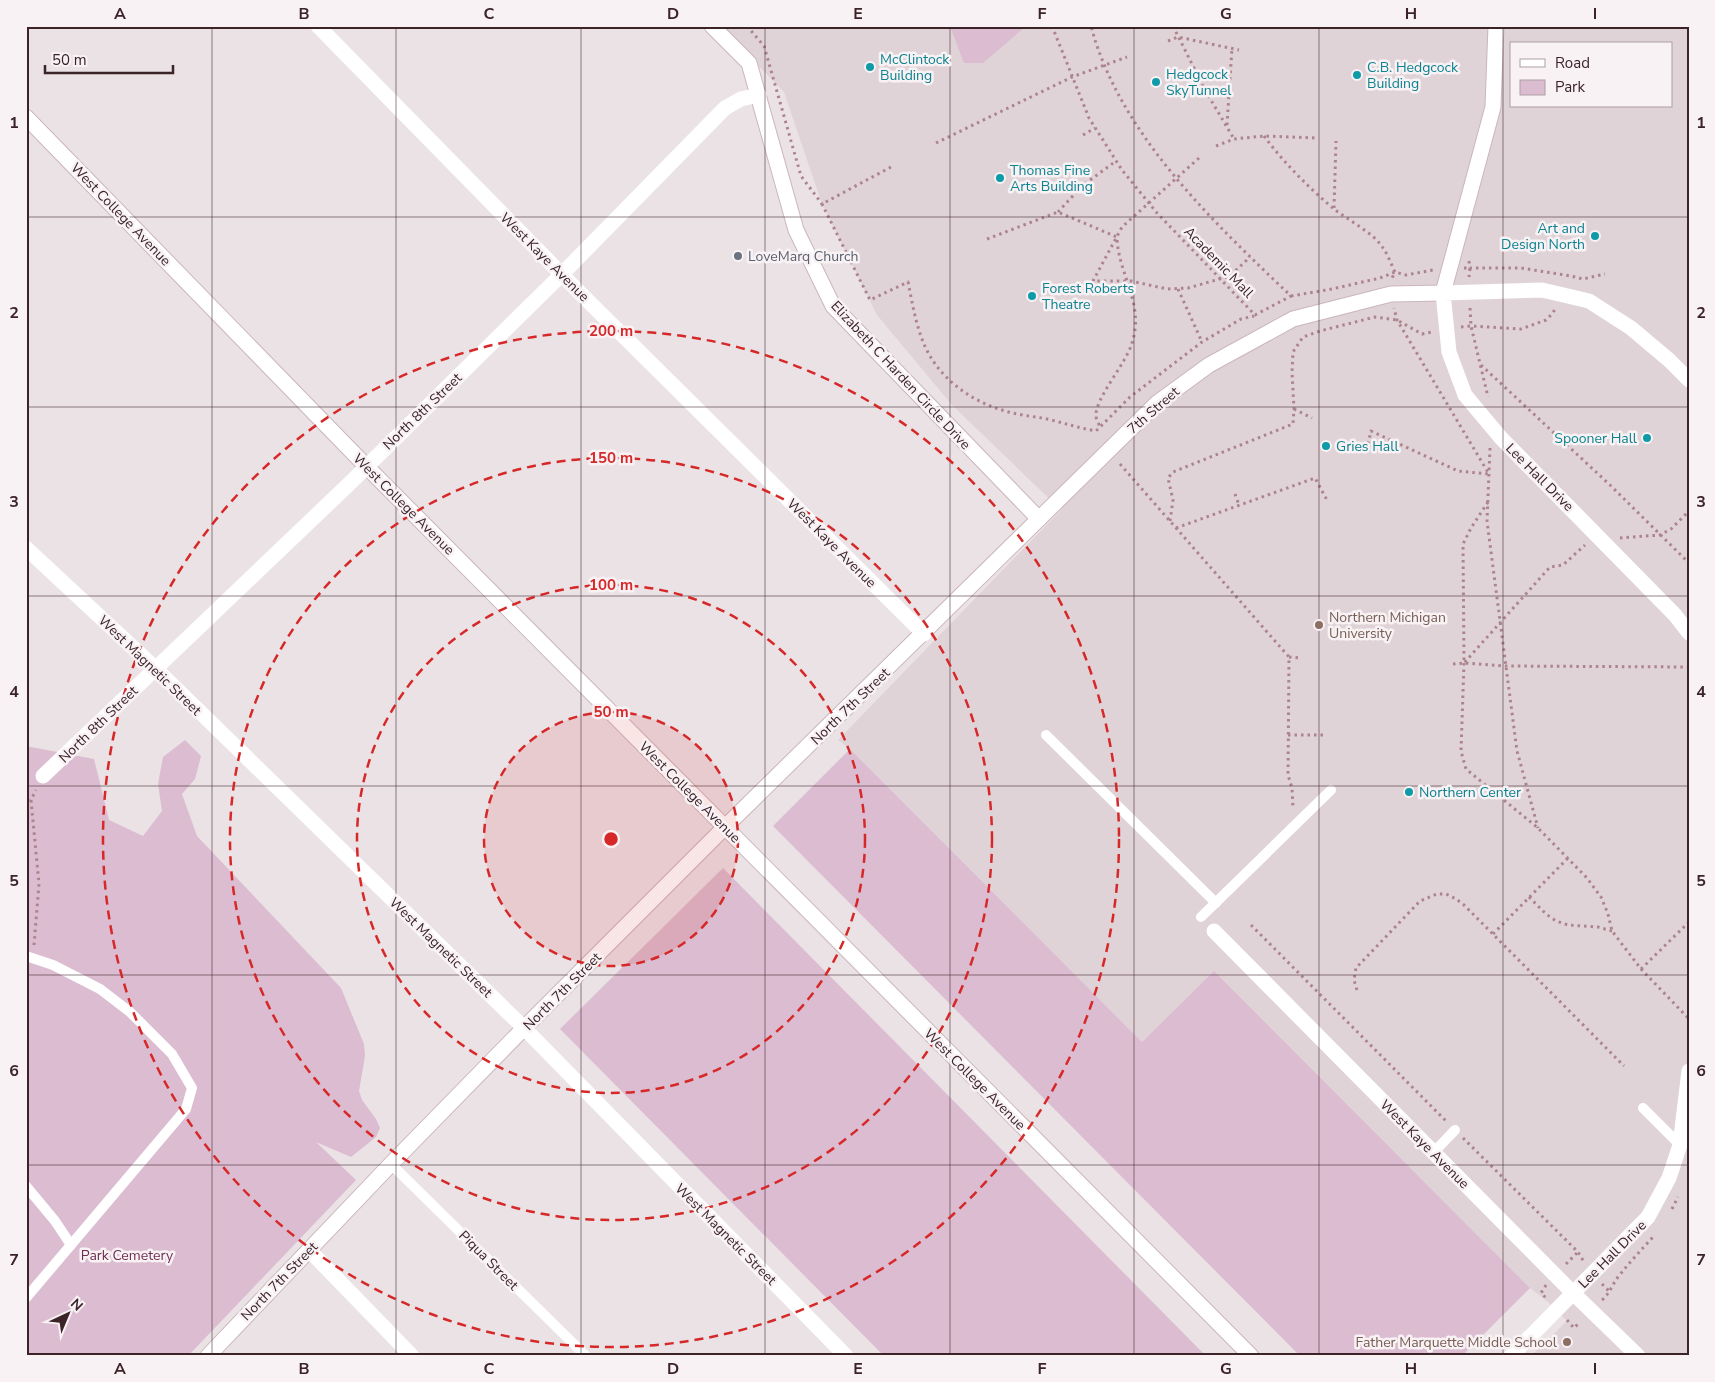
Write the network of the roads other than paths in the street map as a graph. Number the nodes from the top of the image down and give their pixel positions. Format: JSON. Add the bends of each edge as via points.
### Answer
{"nodes":[{"id":1,"x":318,"y":26,"type":"edge"},
{"id":2,"x":712,"y":26,"type":"edge"},
{"id":3,"x":1496,"y":26,"type":"edge"},
{"id":4,"x":759,"y":95,"type":"junction"},
{"id":5,"x":26,"y":117,"type":"edge"},
{"id":6,"x":562,"y":274,"type":"junction"},
{"id":7,"x":1443,"y":293,"type":"junction"},
{"id":8,"x":1689,"y":380,"type":"edge"},
{"id":9,"x":366,"y":466,"type":"junction"},
{"id":10,"x":1039,"y":519,"type":"junction"},
{"id":11,"x":26,"y":548,"type":"edge"},
{"id":12,"x":1689,"y":633,"type":"edge"},
{"id":13,"x":924,"y":634,"type":"junction"},
{"id":14,"x":156,"y":669,"type":"junction"},
{"id":15,"x":1046,"y":735,"type":"dead end"},
{"id":16,"x":43,"y":776,"type":"road end"},
{"id":17,"x":1331,"y":790,"type":"dead end"},
{"id":18,"x":725,"y":827,"type":"junction"},
{"id":19,"x":1216,"y":903,"type":"junction"},
{"id":20,"x":1201,"y":917,"type":"dead end"},
{"id":21,"x":1214,"y":930,"type":"dead end"},
{"id":22,"x":29,"y":957,"type":"edge"},
{"id":23,"x":524,"y":1028,"type":"junction"},
{"id":24,"x":1689,"y":1071,"type":"edge"},
{"id":25,"x":1644,"y":1108,"type":"dead end"},
{"id":26,"x":1455,"y":1130,"type":"road end"},
{"id":27,"x":1680,"y":1146,"type":"junction"},
{"id":28,"x":1434,"y":1152,"type":"junction"},
{"id":29,"x":391,"y":1164,"type":"junction"},
{"id":30,"x":26,"y":1186,"type":"edge"},
{"id":31,"x":71,"y":1245,"type":"junction"},
{"id":32,"x":309,"y":1250,"type":"junction"},
{"id":33,"x":1573,"y":1293,"type":"junction"},
{"id":34,"x":26,"y":1298,"type":"edge"},
{"id":35,"x":208,"y":1356,"type":"edge"},
{"id":36,"x":412,"y":1356,"type":"edge"},
{"id":37,"x":586,"y":1356,"type":"edge"},
{"id":38,"x":846,"y":1356,"type":"edge"},
{"id":39,"x":1252,"y":1356,"type":"edge"},
{"id":40,"x":1511,"y":1356,"type":"edge"},
{"id":41,"x":1638,"y":1356,"type":"edge"}],
"edges":[{"from":1,"to":6,"type":"street","name":"West Kaye Avenue"},
{"from":2,"to":4,"type":"street","name":"Elizabeth C Harden Circle Drive","via":[[750,63]]},
{"from":3,"to":7,"type":"street","via":[[1493,107]]},
{"from":4,"to":6,"type":"street","name":"North 8th Street","via":[[741,99],[725,108]]},
{"from":4,"to":10,"type":"street","name":"Elizabeth C Harden Circle Drive","via":[[796,230],[833,306]]},
{"from":5,"to":9,"type":"street","name":"West College Avenue"},
{"from":6,"to":9,"type":"street","name":"North 8th Street"},
{"from":6,"to":13,"type":"street","name":"West Kaye Avenue"},
{"from":7,"to":8,"type":"street","via":[[1542,290],[1589,301],[1631,328]]},
{"from":7,"to":10,"type":"street","name":"7th Street","via":[[1391,294],[1293,319],[1209,365],[1158,403]]},
{"from":7,"to":12,"type":"street","name":"Lee Hall Drive","via":[[1449,352],[1465,395],[1507,445]]},
{"from":9,"to":14,"type":"street","name":"North 8th Street"},
{"from":9,"to":18,"type":"street","name":"West College Avenue"},
{"from":10,"to":13,"type":"street","name":"7th Street"},
{"from":11,"to":14,"type":"street","name":"West Magnetic Street"},
{"from":13,"to":18,"type":"street","name":"North 7th Street"},
{"from":14,"to":16,"type":"street","name":"North 8th Street"},
{"from":14,"to":23,"type":"street","name":"West Magnetic Street"},
{"from":15,"to":19,"type":"lane"},
{"from":17,"to":19,"type":"lane"},
{"from":18,"to":23,"type":"street","name":"North 7th Street"},
{"from":18,"to":39,"type":"street","name":"West College Avenue"},
{"from":19,"to":20,"type":"lane"},
{"from":21,"to":28,"type":"street","name":"West Kaye Avenue"},
{"from":22,"to":31,"type":"lane","via":[[100,989],[130,1012],[172,1054],[192,1088],[186,1109]]},
{"from":23,"to":29,"type":"street","name":"North 7th Street"},
{"from":23,"to":38,"type":"street","name":"West Magnetic Street"},
{"from":24,"to":27,"type":"street","name":"Lee Hall Drive"},
{"from":25,"to":27,"type":"lane"},
{"from":26,"to":28,"type":"lane"},
{"from":27,"to":33,"type":"street","name":"Lee Hall Drive","via":[[1669,1178],[1648,1217]]},
{"from":28,"to":33,"type":"street","name":"West Kaye Avenue"},
{"from":29,"to":32,"type":"street","name":"North 7th Street"},
{"from":29,"to":37,"type":"lane","name":"Piqua Street"},
{"from":30,"to":31,"type":"lane"},
{"from":31,"to":34,"type":"lane"},
{"from":32,"to":35,"type":"street","name":"North 7th Street"},
{"from":32,"to":36,"type":"street"},
{"from":33,"to":40,"type":"street","name":"Lee Hall Drive"},
{"from":33,"to":41,"type":"street","name":"West Kaye Avenue"}]}
